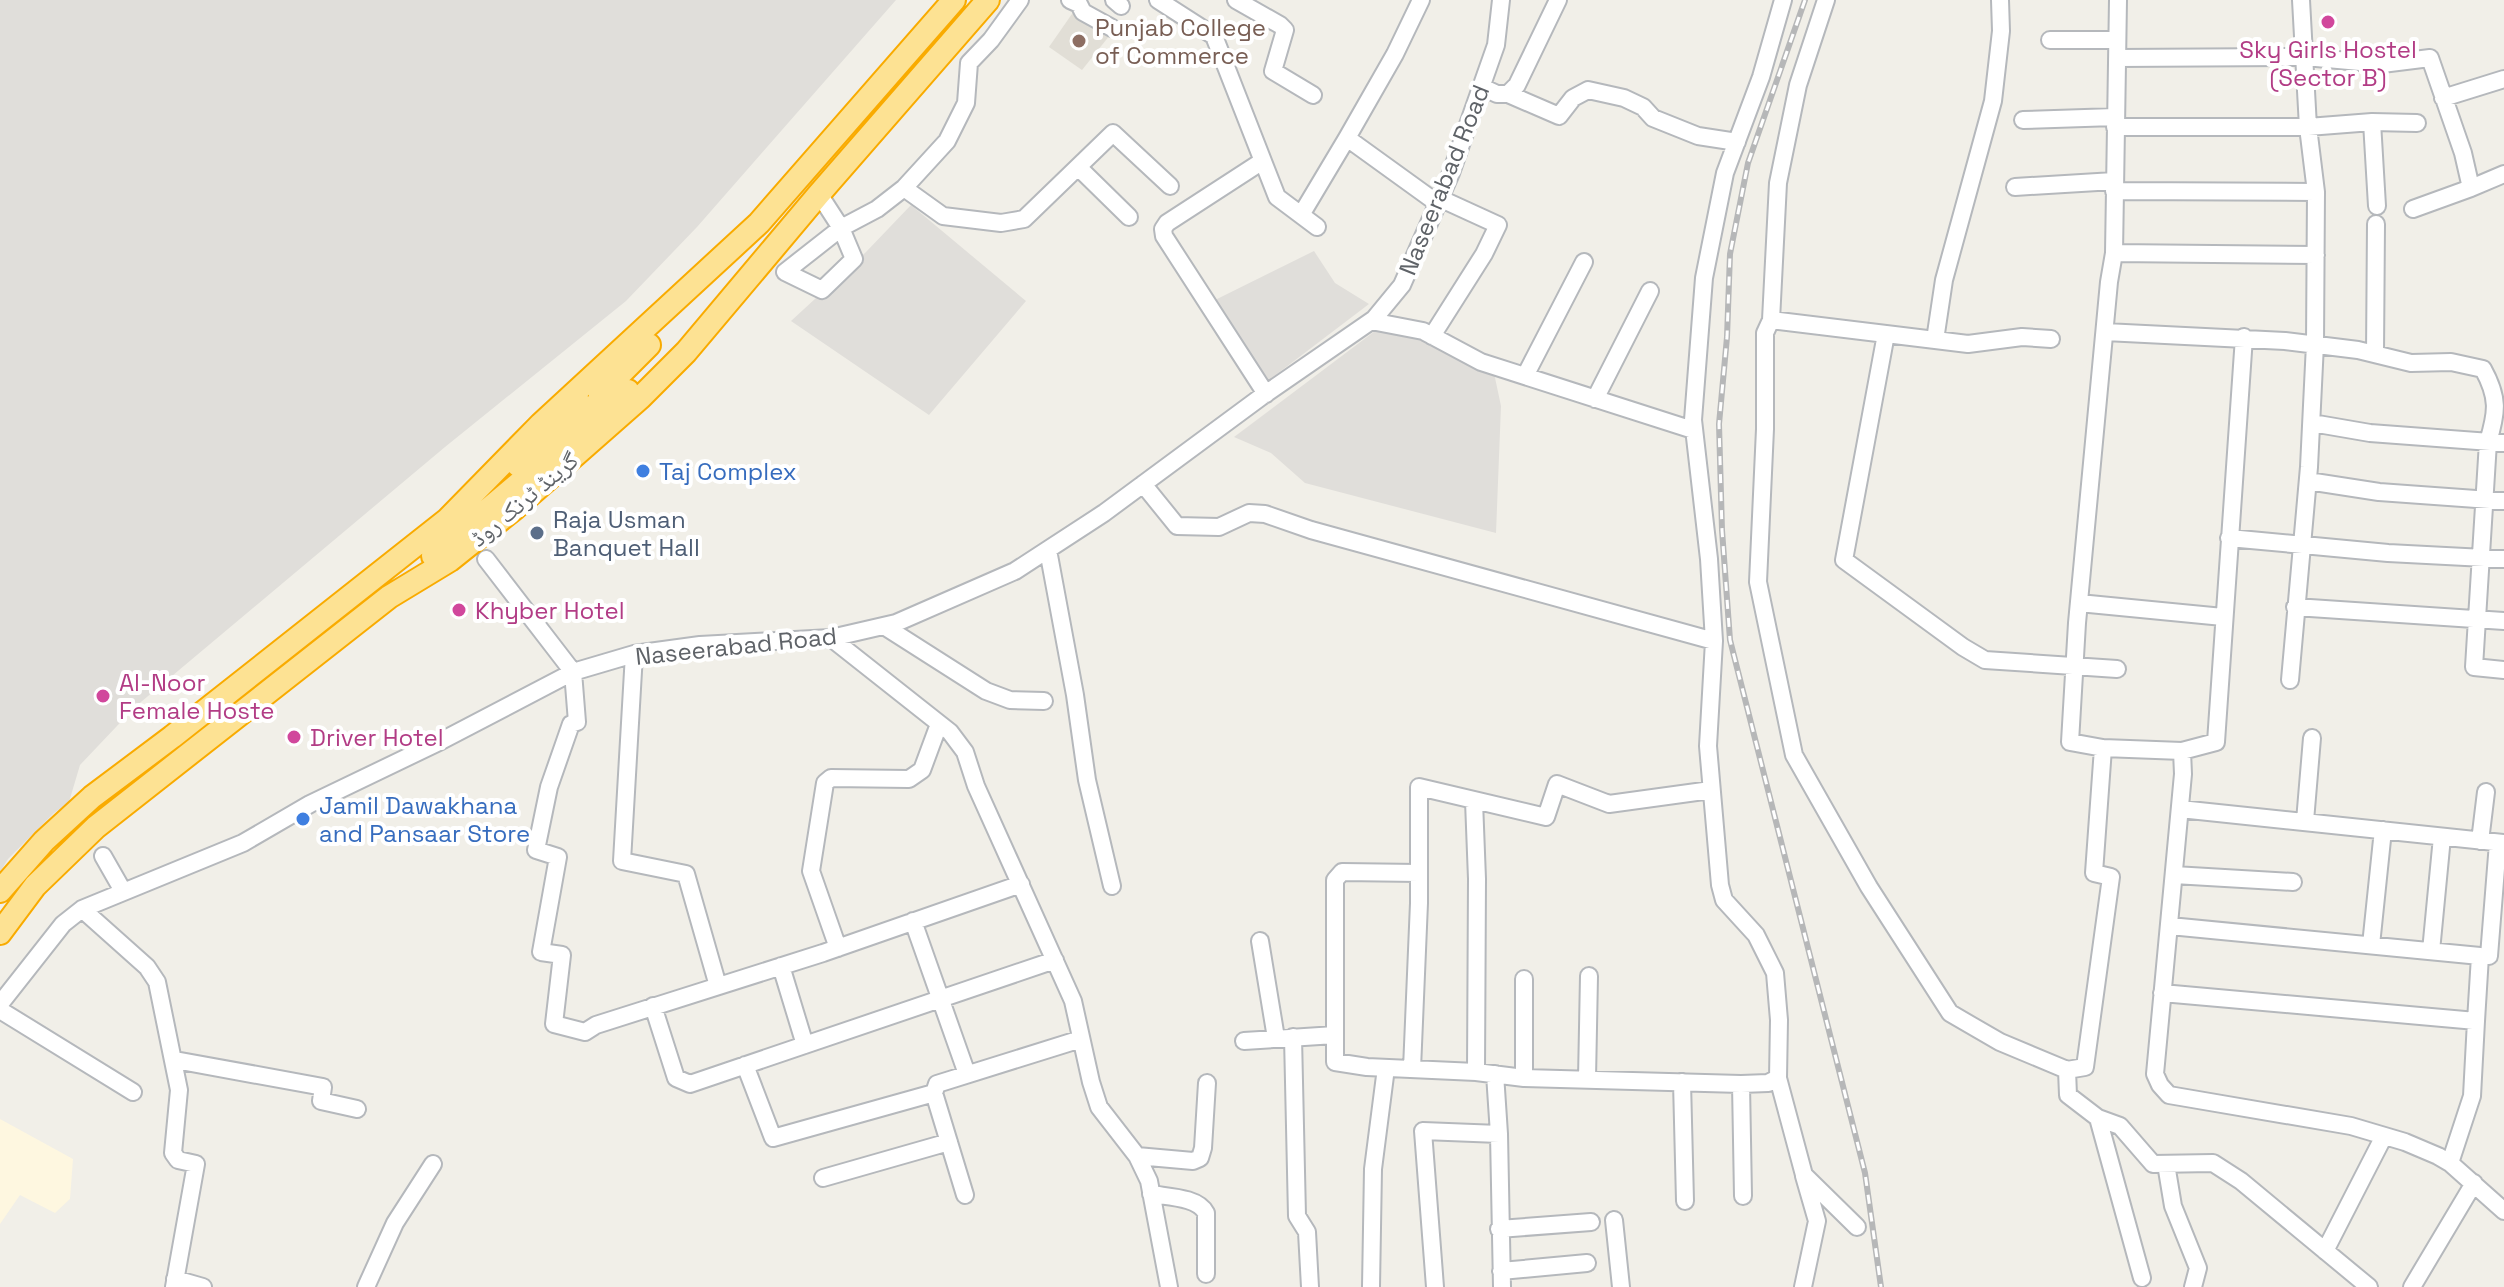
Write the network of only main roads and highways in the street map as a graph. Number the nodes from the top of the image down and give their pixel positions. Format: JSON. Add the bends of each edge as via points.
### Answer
{"nodes":[{"id":1,"x":954,"y":0,"type":"edge"},
{"id":2,"x":988,"y":0,"type":"edge"},
{"id":3,"x":759,"y":223,"type":"junction"},
{"id":4,"x":761,"y":262,"type":"junction"},
{"id":5,"x":447,"y":520,"type":"junction"},
{"id":6,"x":405,"y":585,"type":"junction"},
{"id":7,"x":0,"y":891,"type":"edge"},
{"id":8,"x":0,"y":933,"type":"edge"}],
"edges":[{"from":1,"to":3,"type":"highway","name":"گرینڈ ٹرنک روڈ"},
{"from":2,"to":4,"type":"highway","name":"گرینڈ ٹرنک روڈ"},
{"from":3,"to":4,"type":"highway","via":[[678,316],[600,394],[603,406],[611,407]]},
{"from":3,"to":5,"type":"highway","name":"گرینڈ ٹرنک روڈ","via":[[541,424]]},
{"from":4,"to":6,"type":"highway","name":"گرینڈ ٹرنک روڈ","via":[[686,352],[607,429],[450,560]]},
{"from":5,"to":6,"type":"highway","via":[[586,407],[596,410],[597,420],[439,549]]},
{"from":5,"to":7,"type":"highway","name":"گرینڈ ٹرنک روڈ","via":[[92,797]]},
{"from":6,"to":8,"type":"highway","name":"گرینڈ ٹرنک روڈ","via":[[96,827],[35,886]]}]}
